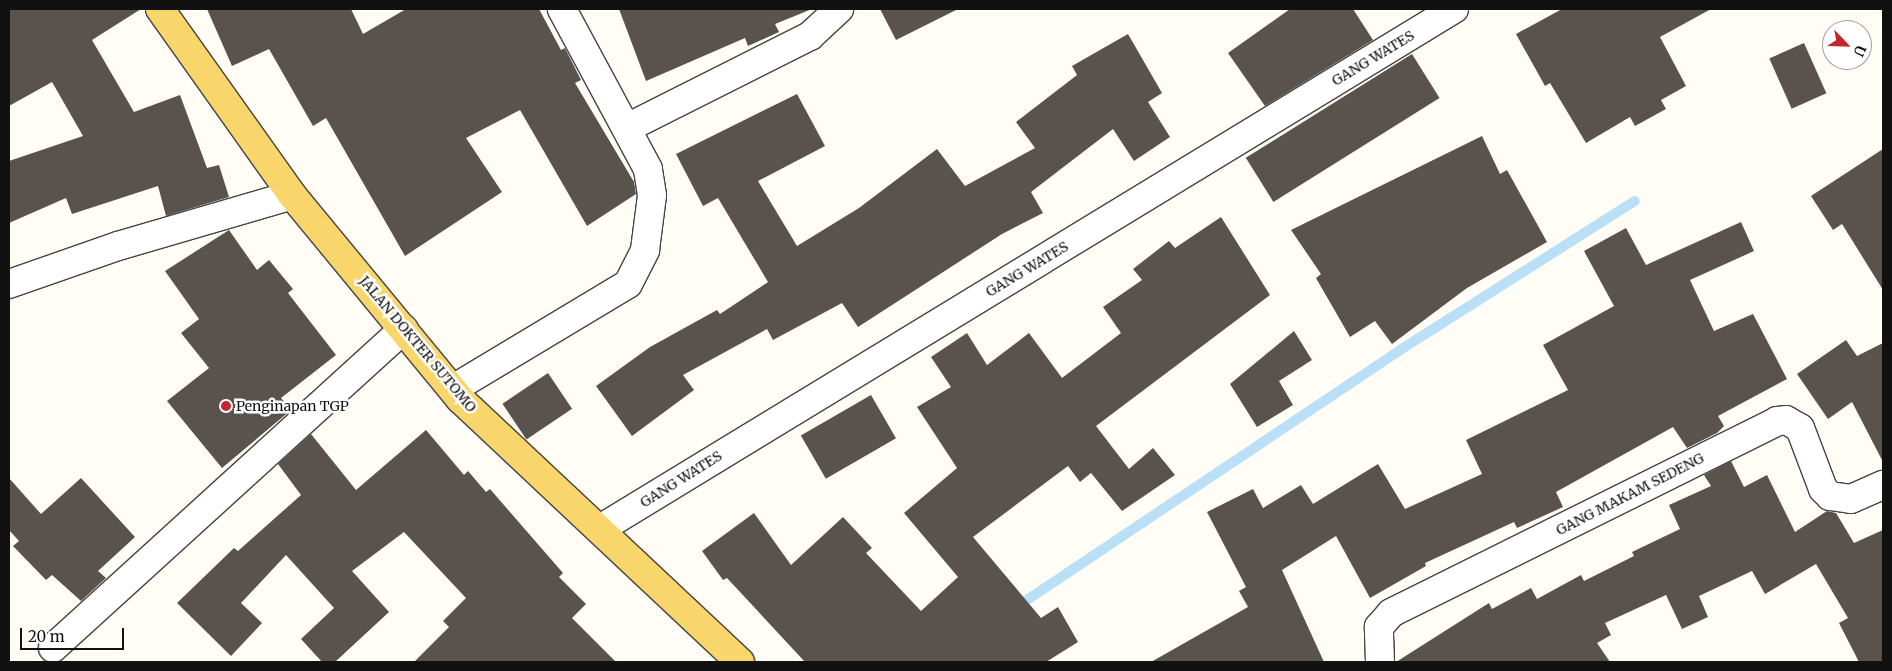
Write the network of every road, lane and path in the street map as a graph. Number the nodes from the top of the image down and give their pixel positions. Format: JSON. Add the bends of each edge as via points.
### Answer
{"nodes":[{"id":1,"x":160,"y":9,"type":"edge"},
{"id":2,"x":562,"y":9,"type":"edge"},
{"id":3,"x":840,"y":9,"type":"edge"},
{"id":4,"x":1454,"y":9,"type":"edge"},
{"id":5,"x":629,"y":127,"type":"junction"},
{"id":6,"x":292,"y":195,"type":"junction"},
{"id":7,"x":9,"y":284,"type":"edge"},
{"id":8,"x":404,"y":329,"type":"junction"},
{"id":9,"x":453,"y":389,"type":"junction"},
{"id":10,"x":1883,"y":485,"type":"edge"},
{"id":11,"x":600,"y":529,"type":"junction"},
{"id":12,"x":53,"y":648,"type":"dead end"},
{"id":13,"x":740,"y":662,"type":"edge"},
{"id":14,"x":1380,"y":662,"type":"edge"}],
"edges":[{"from":1,"to":6,"type":"main road","name":"JALAN DOKTER SUTOMO"},
{"from":2,"to":5,"type":"street"},
{"from":3,"to":5,"type":"street","via":[[810,36]]},
{"from":4,"to":11,"type":"street","name":"GANG WATES"},
{"from":5,"to":9,"type":"street","via":[[648,169],[652,195],[645,250],[628,284]]},
{"from":6,"to":7,"type":"street","via":[[118,246]]},
{"from":6,"to":8,"type":"main road","name":"JALAN DOKTER SUTOMO"},
{"from":8,"to":9,"type":"main road","name":"JALAN DOKTER SUTOMO"},
{"from":8,"to":12,"type":"street"},
{"from":9,"to":11,"type":"main road","name":"JALAN DOKTER SUTOMO"},
{"from":10,"to":14,"type":"street","name":"GANG MAKAM SEDENG","via":[[1851,499],[1830,496],[1823,489],[1800,428],[1786,420],[1777,420],[1391,613],[1379,627]]},
{"from":11,"to":13,"type":"main road","name":"JALAN DOKTER SUTOMO"}]}
